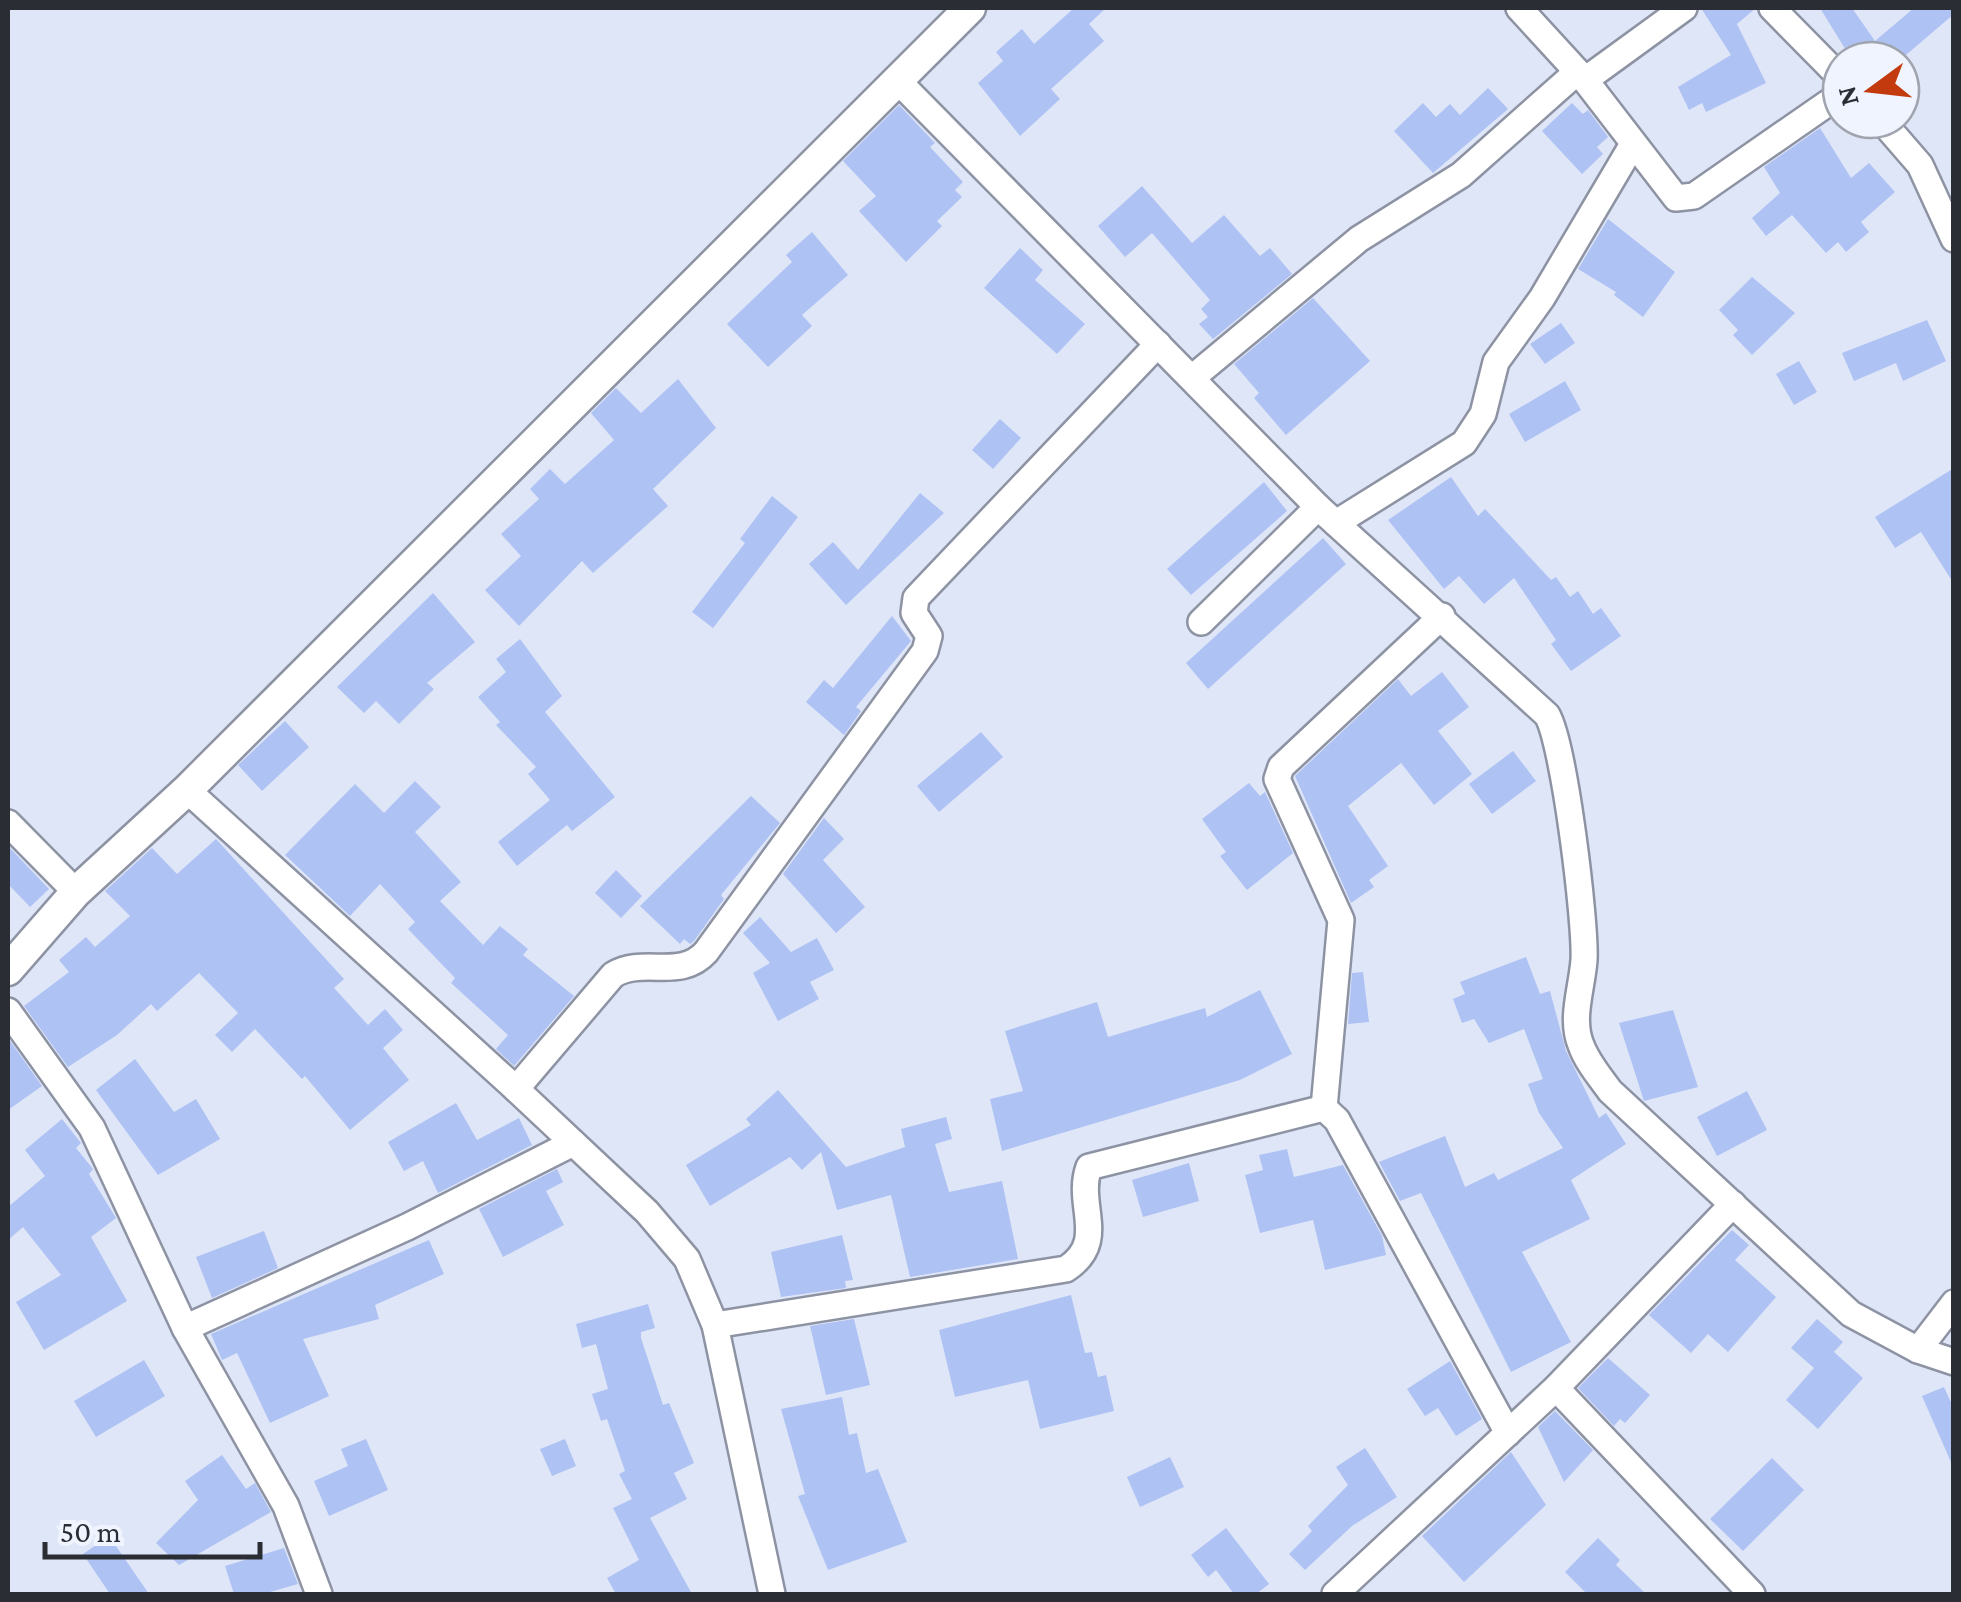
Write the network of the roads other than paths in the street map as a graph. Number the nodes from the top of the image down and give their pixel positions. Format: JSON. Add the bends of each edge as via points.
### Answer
{"nodes":[{"id":1,"x":970,"y":8,"type":"edge"},
{"id":2,"x":1519,"y":8,"type":"edge"},
{"id":3,"x":1684,"y":8,"type":"edge"},
{"id":4,"x":1772,"y":8,"type":"edge"},
{"id":5,"x":1821,"y":58,"type":"edge"},
{"id":6,"x":1581,"y":76,"type":"junction"},
{"id":7,"x":898,"y":81,"type":"junction"},
{"id":8,"x":1821,"y":108,"type":"edge"},
{"id":9,"x":1898,"y":140,"type":"edge"},
{"id":10,"x":1632,"y":144,"type":"junction"},
{"id":11,"x":1954,"y":240,"type":"edge"},
{"id":12,"x":1158,"y":344,"type":"junction"},
{"id":13,"x":1192,"y":378,"type":"junction"},
{"id":14,"x":1327,"y":515,"type":"junction"},
{"id":15,"x":1442,"y":616,"type":"junction"},
{"id":16,"x":1200,"y":622,"type":"dead end"},
{"id":17,"x":187,"y":790,"type":"junction"},
{"id":18,"x":8,"y":823,"type":"edge"},
{"id":19,"x":76,"y":892,"type":"junction"},
{"id":20,"x":8,"y":970,"type":"edge"},
{"id":21,"x":8,"y":1011,"type":"edge"},
{"id":22,"x":516,"y":1090,"type":"junction"},
{"id":23,"x":1324,"y":1108,"type":"junction"},
{"id":24,"x":573,"y":1143,"type":"junction"},
{"id":25,"x":1733,"y":1204,"type":"junction"},
{"id":26,"x":1954,"y":1302,"type":"edge"},
{"id":27,"x":714,"y":1324,"type":"junction"},
{"id":28,"x":185,"y":1328,"type":"junction"},
{"id":29,"x":1918,"y":1350,"type":"junction"},
{"id":30,"x":1954,"y":1362,"type":"edge"},
{"id":31,"x":1556,"y":1388,"type":"junction"},
{"id":32,"x":1508,"y":1433,"type":"junction"},
{"id":33,"x":319,"y":1594,"type":"edge"},
{"id":34,"x":772,"y":1594,"type":"edge"},
{"id":35,"x":1335,"y":1594,"type":"edge"},
{"id":36,"x":1752,"y":1594,"type":"edge"}],
"edges":[{"from":1,"to":7,"type":"street"},
{"from":2,"to":6,"type":"street"},
{"from":3,"to":6,"type":"street"},
{"from":4,"to":5,"type":"street"},
{"from":6,"to":10,"type":"street"},
{"from":6,"to":13,"type":"street","via":[[1461,175],[1358,239]]},
{"from":7,"to":12,"type":"street"},
{"from":7,"to":17,"type":"street"},
{"from":8,"to":10,"type":"street","via":[[1686,200],[1668,191]]},
{"from":9,"to":11,"type":"street","via":[[1920,165]]},
{"from":10,"to":14,"type":"street","via":[[1542,298],[1496,362],[1478,428],[1464,444]]},
{"from":12,"to":13,"type":"street"},
{"from":12,"to":22,"type":"street","via":[[916,598],[914,612],[929,636],[926,650],[706,952],[684,968],[626,967],[612,975]]},
{"from":13,"to":14,"type":"street"},
{"from":14,"to":15,"type":"street"},
{"from":14,"to":16,"type":"street"},
{"from":15,"to":23,"type":"street","via":[[1281,768],[1278,779],[1341,920]]},
{"from":15,"to":25,"type":"street","via":[[1555,728],[1584,958],[1579,1043],[1610,1091]]},
{"from":17,"to":19,"type":"street"},
{"from":17,"to":22,"type":"street"},
{"from":18,"to":19,"type":"street"},
{"from":19,"to":20,"type":"street"},
{"from":21,"to":28,"type":"street","via":[[92,1128]]},
{"from":22,"to":24,"type":"street"},
{"from":23,"to":27,"type":"street","via":[[1090,1167],[1089,1239],[1066,1269]]},
{"from":23,"to":32,"type":"street"},
{"from":24,"to":27,"type":"street","via":[[687,1259]]},
{"from":24,"to":28,"type":"street"},
{"from":25,"to":29,"type":"street","via":[[1851,1314]]},
{"from":25,"to":31,"type":"street"},
{"from":26,"to":29,"type":"street"},
{"from":27,"to":34,"type":"street"},
{"from":28,"to":33,"type":"street","via":[[286,1506]]},
{"from":29,"to":30,"type":"street"},
{"from":31,"to":32,"type":"street"},
{"from":31,"to":36,"type":"street"},
{"from":32,"to":35,"type":"street"}]}
